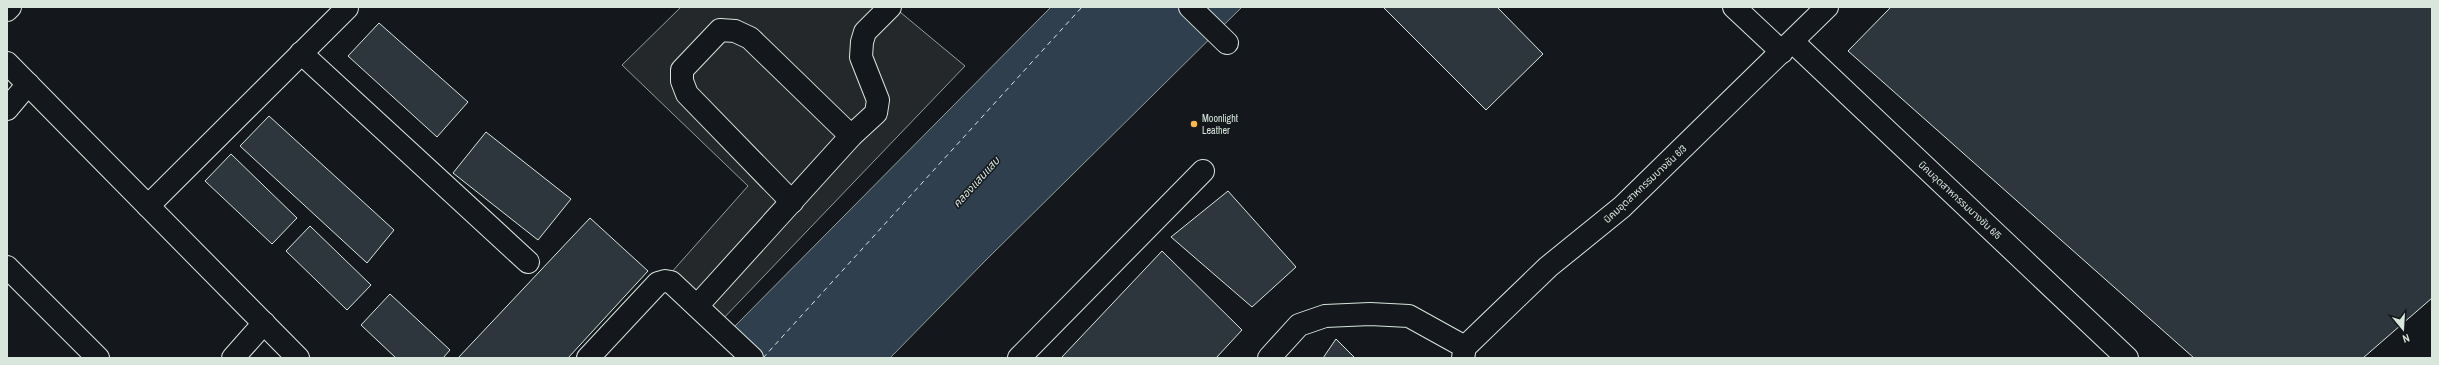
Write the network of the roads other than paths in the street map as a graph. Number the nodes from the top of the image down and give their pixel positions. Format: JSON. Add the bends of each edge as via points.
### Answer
{"nodes":[{"id":1,"x":10,"y":7,"type":"edge"},
{"id":2,"x":890,"y":7,"type":"edge"},
{"id":3,"x":1190,"y":7,"type":"edge"},
{"id":4,"x":1734,"y":7,"type":"edge"},
{"id":5,"x":1827,"y":7,"type":"edge"},
{"id":6,"x":347,"y":8,"type":"edge"},
{"id":7,"x":7,"y":10,"type":"edge"},
{"id":8,"x":1225,"y":42,"type":"dead end"},
{"id":9,"x":1788,"y":47,"type":"junction"},
{"id":10,"x":301,"y":53,"type":"junction"},
{"id":11,"x":7,"y":63,"type":"edge"},
{"id":12,"x":28,"y":84,"type":"junction"},
{"id":13,"x":7,"y":109,"type":"edge"},
{"id":14,"x":851,"y":136,"type":"junction"},
{"id":15,"x":1203,"y":171,"type":"dead end"},
{"id":16,"x":792,"y":202,"type":"junction"},
{"id":17,"x":148,"y":206,"type":"junction"},
{"id":18,"x":528,"y":262,"type":"dead end"},
{"id":19,"x":7,"y":267,"type":"edge"},
{"id":20,"x":697,"y":306,"type":"junction"},
{"id":21,"x":264,"y":324,"type":"junction"},
{"id":22,"x":748,"y":353,"type":"edge"},
{"id":23,"x":1464,"y":353,"type":"edge"},
{"id":24,"x":98,"y":358,"type":"edge"},
{"id":25,"x":233,"y":358,"type":"edge"},
{"id":26,"x":298,"y":358,"type":"edge"},
{"id":27,"x":588,"y":358,"type":"edge"},
{"id":28,"x":1020,"y":358,"type":"edge"},
{"id":29,"x":1269,"y":358,"type":"edge"},
{"id":30,"x":2127,"y":358,"type":"edge"}],
"edges":[{"from":1,"to":7,"type":"street"},
{"from":2,"to":14,"type":"street","via":[[865,32],[862,42],[861,57],[878,100],[876,113]]},
{"from":3,"to":8,"type":"street"},
{"from":4,"to":9,"type":"street","name":"นิคมอุตสาหกรรมบางชัน 6/5"},
{"from":5,"to":9,"type":"street","name":"นิคมอุตสาหกรรมบางชัน 6/3"},
{"from":6,"to":10,"type":"street"},
{"from":9,"to":23,"type":"street","name":"นิคมอุตสาหกรรมบางชัน 6/3","via":[[1622,207],[1548,267]]},
{"from":9,"to":30,"type":"street","name":"นิคมอุตสาหกรรมบางชัน 6/5"},
{"from":10,"to":17,"type":"street"},
{"from":10,"to":18,"type":"street"},
{"from":11,"to":12,"type":"street"},
{"from":12,"to":13,"type":"street"},
{"from":12,"to":17,"type":"street"},
{"from":14,"to":16,"type":"street"},
{"from":14,"to":16,"type":"street","via":[[750,38],[735,31],[720,30],[682,70],[682,81],[687,94]]},
{"from":15,"to":28,"type":"street"},
{"from":16,"to":20,"type":"street"},
{"from":17,"to":21,"type":"street"},
{"from":19,"to":24,"type":"street"},
{"from":20,"to":22,"type":"street"},
{"from":20,"to":27,"type":"street","via":[[671,282],[658,283]]},
{"from":21,"to":25,"type":"street"},
{"from":21,"to":26,"type":"street"},
{"from":23,"to":29,"type":"street","via":[[1409,316],[1370,314],[1325,316],[1299,325]]}]}
